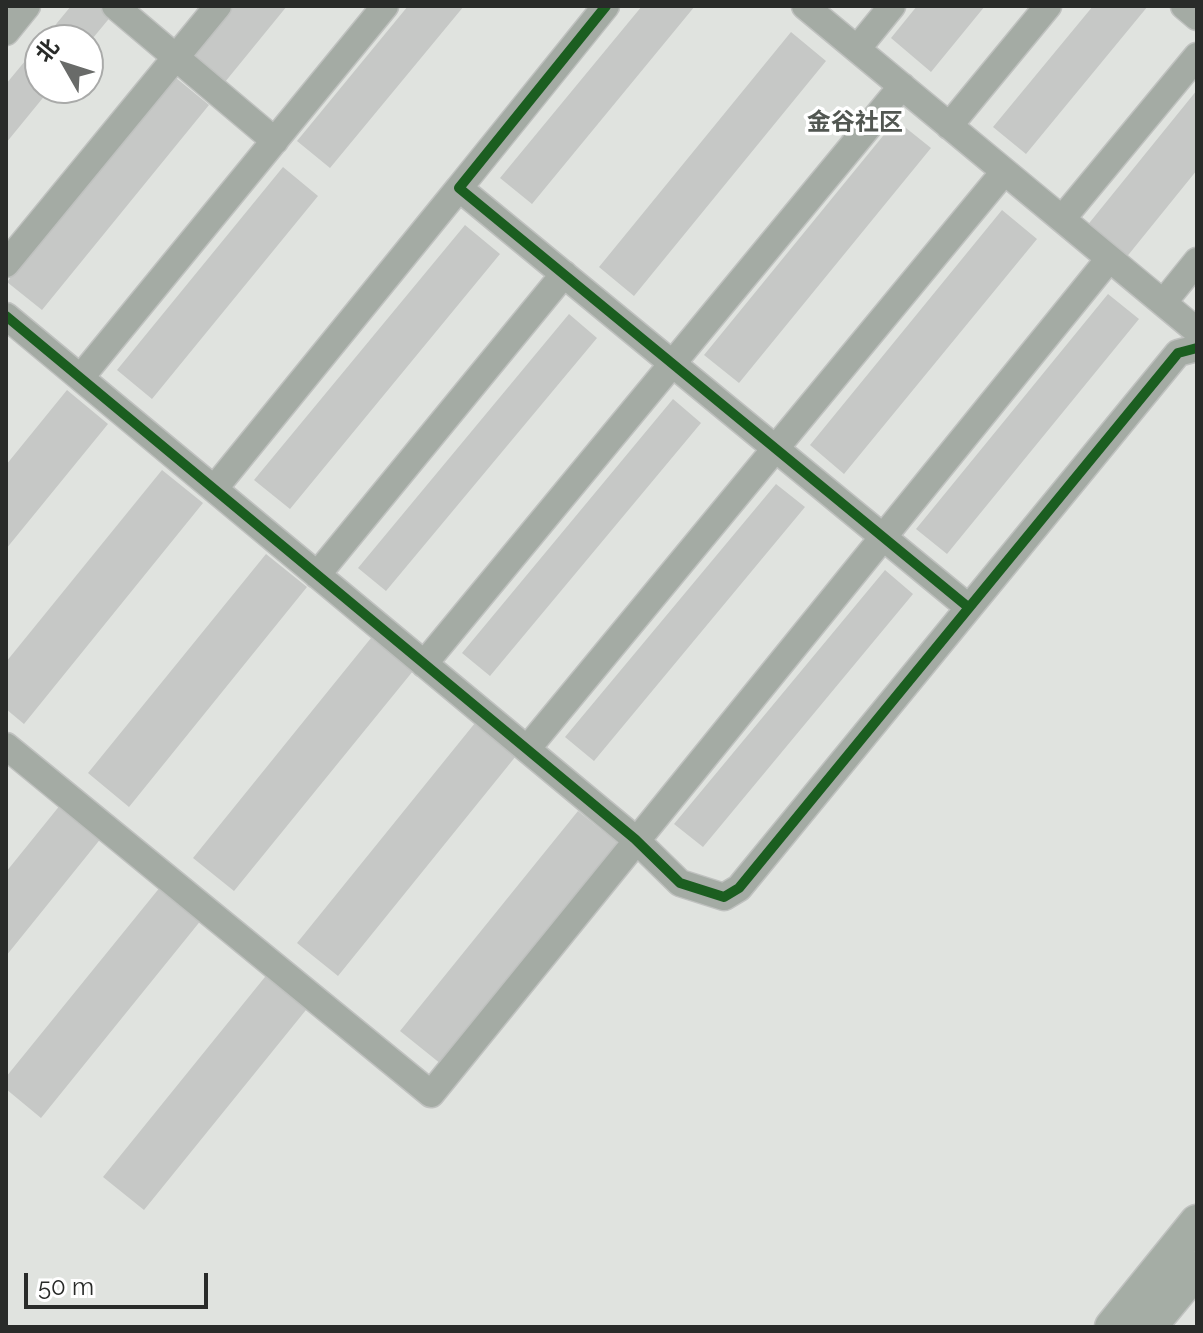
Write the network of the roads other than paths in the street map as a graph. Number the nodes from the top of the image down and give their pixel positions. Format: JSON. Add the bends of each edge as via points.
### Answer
{"nodes":[{"id":1,"x":27,"y":6,"type":"edge"},
{"id":2,"x":115,"y":6,"type":"edge"},
{"id":3,"x":218,"y":6,"type":"edge"},
{"id":4,"x":385,"y":6,"type":"edge"},
{"id":5,"x":606,"y":6,"type":"edge"},
{"id":6,"x":805,"y":6,"type":"edge"},
{"id":7,"x":892,"y":6,"type":"edge"},
{"id":8,"x":1048,"y":6,"type":"edge"},
{"id":9,"x":1184,"y":6,"type":"edge"},
{"id":10,"x":1197,"y":17,"type":"edge"},
{"id":11,"x":6,"y":32,"type":"edge"},
{"id":12,"x":857,"y":49,"type":"junction"},
{"id":13,"x":1197,"y":56,"type":"edge"},
{"id":14,"x":176,"y":57,"type":"junction"},
{"id":15,"x":902,"y":86,"type":"junction"},
{"id":16,"x":949,"y":126,"type":"junction"},
{"id":17,"x":275,"y":141,"type":"junction"},
{"id":18,"x":1004,"y":172,"type":"junction"},
{"id":19,"x":459,"y":188,"type":"junction"},
{"id":20,"x":1062,"y":219,"type":"junction"},
{"id":21,"x":1109,"y":259,"type":"junction"},
{"id":22,"x":1197,"y":261,"type":"edge"},
{"id":23,"x":6,"y":264,"type":"edge"},
{"id":24,"x":564,"y":274,"type":"junction"},
{"id":25,"x":1163,"y":303,"type":"junction"},
{"id":26,"x":6,"y":316,"type":"edge"},
{"id":27,"x":1197,"y":331,"type":"edge"},
{"id":28,"x":1197,"y":348,"type":"edge"},
{"id":29,"x":672,"y":364,"type":"junction"},
{"id":30,"x":81,"y":377,"type":"junction"},
{"id":31,"x":775,"y":448,"type":"junction"},
{"id":32,"x":214,"y":489,"type":"junction"},
{"id":33,"x":882,"y":537,"type":"junction"},
{"id":34,"x":317,"y":575,"type":"junction"},
{"id":35,"x":968,"y":607,"type":"junction"},
{"id":36,"x":424,"y":664,"type":"junction"},
{"id":37,"x":6,"y":746,"type":"edge"},
{"id":38,"x":527,"y":749,"type":"junction"},
{"id":39,"x":635,"y":839,"type":"junction"},
{"id":40,"x":1197,"y":1222,"type":"edge"},
{"id":41,"x":1197,"y":1269,"type":"edge"},
{"id":42,"x":1112,"y":1327,"type":"edge"},
{"id":43,"x":1149,"y":1327,"type":"edge"}],
"edges":[{"from":1,"to":11,"type":"street"},
{"from":2,"to":14,"type":"street"},
{"from":3,"to":14,"type":"street"},
{"from":4,"to":17,"type":"street"},
{"from":5,"to":19,"type":"street"},
{"from":6,"to":12,"type":"street"},
{"from":7,"to":12,"type":"street"},
{"from":8,"to":16,"type":"street"},
{"from":9,"to":10,"type":"street"},
{"from":12,"to":15,"type":"street"},
{"from":13,"to":20,"type":"street"},
{"from":14,"to":17,"type":"street"},
{"from":14,"to":23,"type":"street"},
{"from":15,"to":16,"type":"street"},
{"from":15,"to":29,"type":"street"},
{"from":16,"to":18,"type":"street"},
{"from":17,"to":30,"type":"street"},
{"from":18,"to":20,"type":"street"},
{"from":18,"to":31,"type":"street"},
{"from":19,"to":24,"type":"street"},
{"from":19,"to":32,"type":"street"},
{"from":20,"to":21,"type":"street"},
{"from":21,"to":25,"type":"street"},
{"from":21,"to":33,"type":"street"},
{"from":22,"to":25,"type":"street"},
{"from":24,"to":29,"type":"street"},
{"from":24,"to":34,"type":"street"},
{"from":25,"to":27,"type":"street"},
{"from":26,"to":30,"type":"street"},
{"from":28,"to":35,"type":"street","via":[[1178,353]]},
{"from":29,"to":31,"type":"street"},
{"from":29,"to":36,"type":"street"},
{"from":30,"to":32,"type":"street"},
{"from":31,"to":33,"type":"street"},
{"from":31,"to":38,"type":"street"},
{"from":32,"to":34,"type":"street"},
{"from":33,"to":35,"type":"street"},
{"from":33,"to":39,"type":"street"},
{"from":34,"to":36,"type":"street"},
{"from":35,"to":39,"type":"street","via":[[739,888],[724,897],[680,883]]},
{"from":36,"to":38,"type":"street"},
{"from":37,"to":39,"type":"street","via":[[431,1094]]},
{"from":38,"to":39,"type":"street"},
{"from":40,"to":42,"type":"main road"},
{"from":41,"to":43,"type":"main road"}]}
